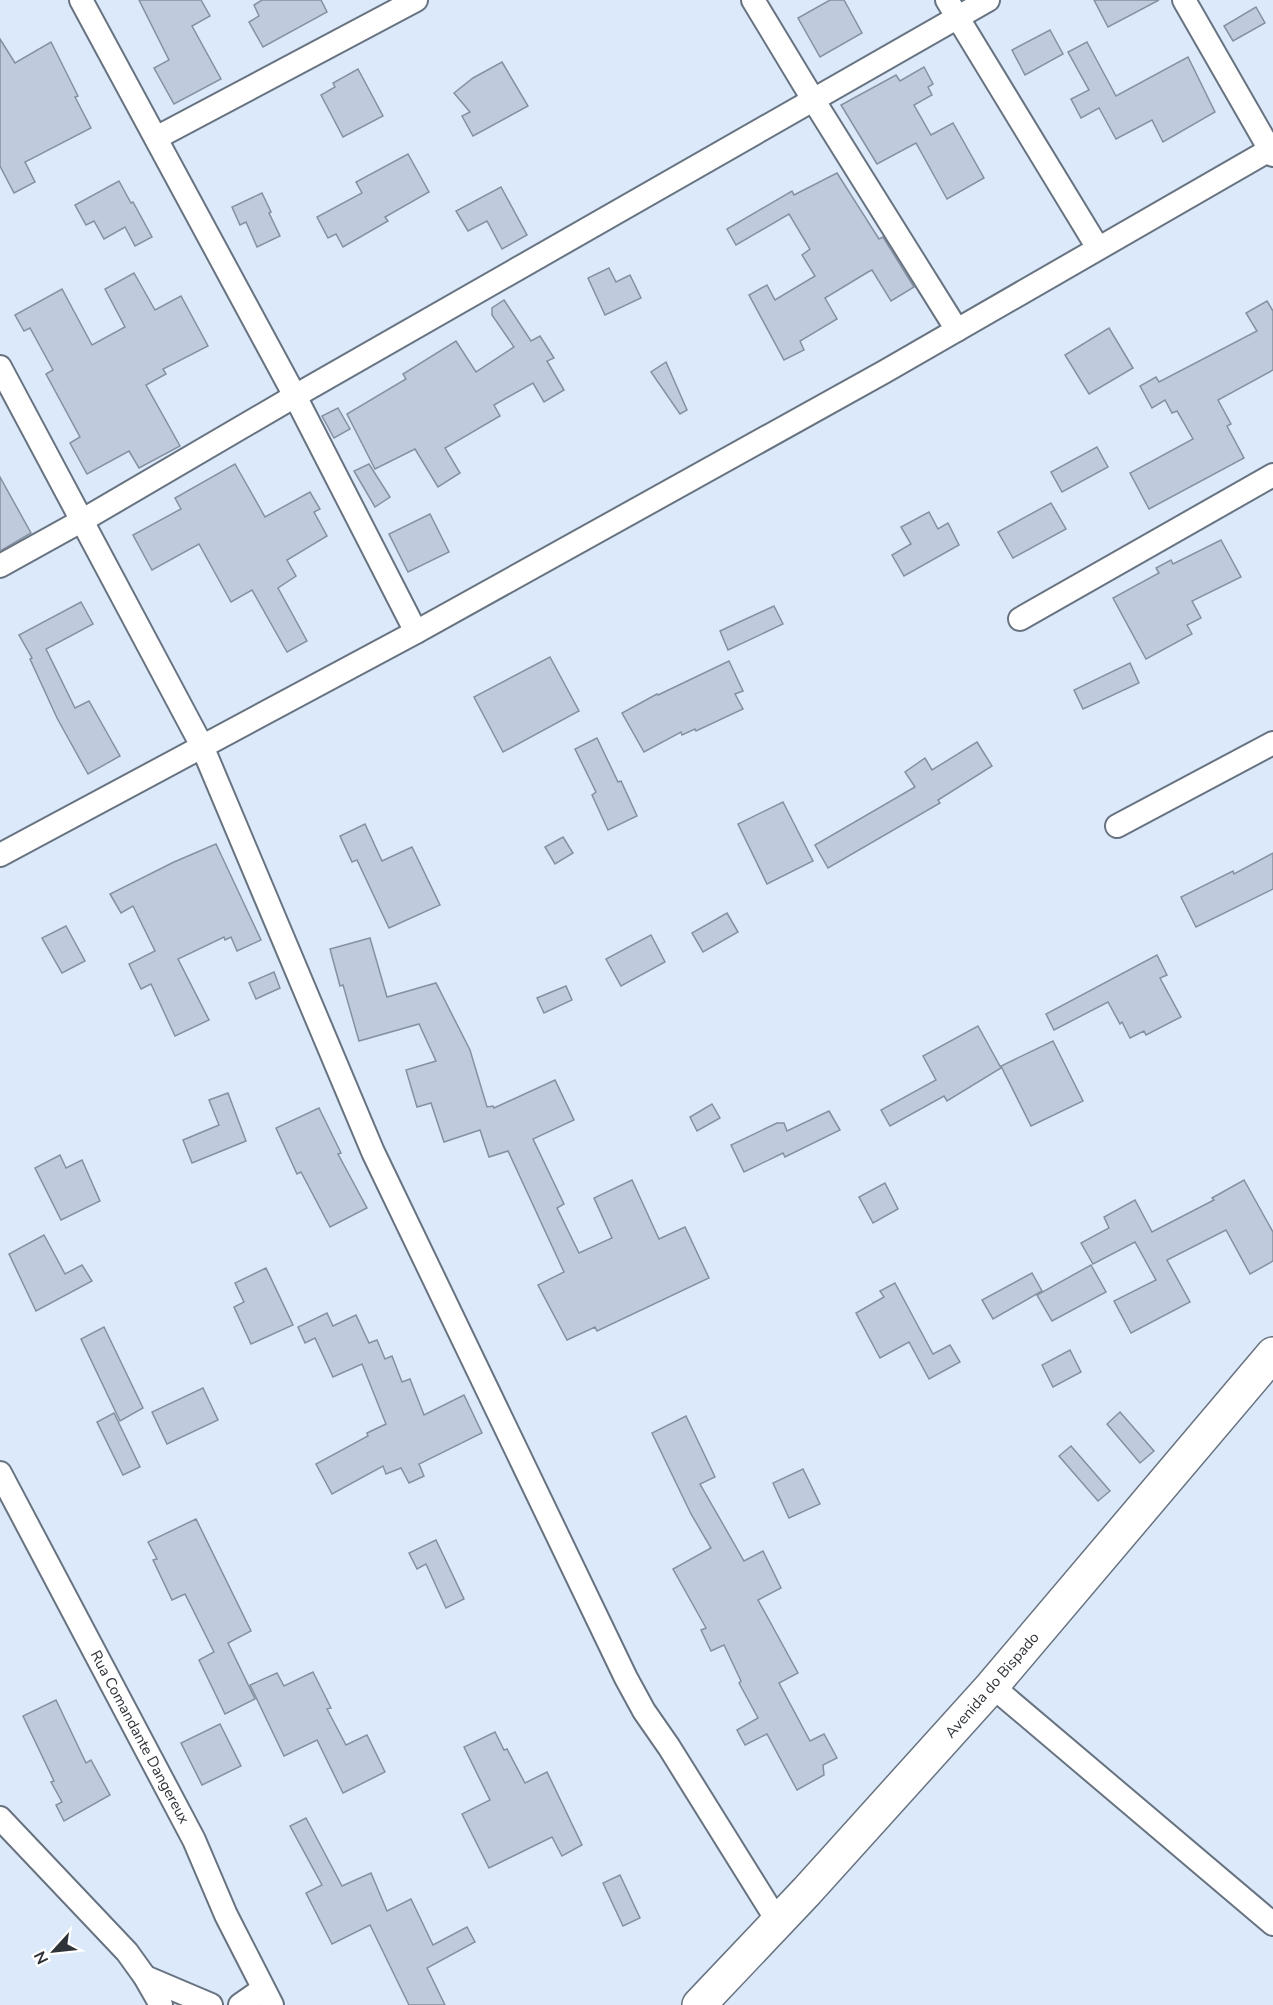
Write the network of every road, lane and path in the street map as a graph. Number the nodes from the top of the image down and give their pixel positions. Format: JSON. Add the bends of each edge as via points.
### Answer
{"nodes":[{"id":1,"x":81,"y":0,"type":"edge"},
{"id":2,"x":416,"y":0,"type":"edge"},
{"id":3,"x":753,"y":0,"type":"edge"},
{"id":4,"x":988,"y":0,"type":"edge"},
{"id":5,"x":1184,"y":0,"type":"edge"},
{"id":6,"x":952,"y":9,"type":"edge"},
{"id":7,"x":814,"y":101,"type":"junction"},
{"id":8,"x":156,"y":138,"type":"junction"},
{"id":9,"x":1272,"y":151,"type":"edge"},
{"id":10,"x":1098,"y":248,"type":"junction"},
{"id":11,"x":957,"y":330,"type":"junction"},
{"id":12,"x":0,"y":367,"type":"edge"},
{"id":13,"x":296,"y":396,"type":"junction"},
{"id":14,"x":1273,"y":476,"type":"edge"},
{"id":15,"x":83,"y":520,"type":"junction"},
{"id":16,"x":0,"y":566,"type":"edge"},
{"id":17,"x":1020,"y":619,"type":"dead end"},
{"id":18,"x":417,"y":632,"type":"junction"},
{"id":19,"x":1273,"y":743,"type":"edge"},
{"id":20,"x":202,"y":746,"type":"junction"},
{"id":21,"x":1117,"y":826,"type":"dead end"},
{"id":22,"x":0,"y":855,"type":"edge"},
{"id":23,"x":1273,"y":1354,"type":"edge"},
{"id":24,"x":0,"y":1473,"type":"edge"},
{"id":25,"x":992,"y":1686,"type":"junction"},
{"id":26,"x":0,"y":1818,"type":"edge"},
{"id":27,"x":778,"y":1922,"type":"junction"},
{"id":28,"x":1273,"y":1924,"type":"edge"},
{"id":29,"x":146,"y":1977,"type":"junction"},
{"id":30,"x":268,"y":1997,"type":"edge"},
{"id":31,"x":161,"y":2005,"type":"edge"},
{"id":32,"x":211,"y":2005,"type":"edge"},
{"id":33,"x":240,"y":2005,"type":"edge"},
{"id":34,"x":699,"y":2005,"type":"edge"}],
"edges":[{"from":1,"to":8,"type":"street"},
{"from":2,"to":8,"type":"street"},
{"from":3,"to":7,"type":"street"},
{"from":4,"to":6,"type":"street"},
{"from":5,"to":9,"type":"street"},
{"from":6,"to":7,"type":"street"},
{"from":6,"to":10,"type":"street"},
{"from":7,"to":11,"type":"street"},
{"from":7,"to":13,"type":"street"},
{"from":8,"to":13,"type":"street"},
{"from":9,"to":10,"type":"street"},
{"from":10,"to":11,"type":"street"},
{"from":11,"to":18,"type":"street"},
{"from":12,"to":15,"type":"street"},
{"from":13,"to":15,"type":"street"},
{"from":13,"to":18,"type":"street"},
{"from":14,"to":17,"type":"street"},
{"from":15,"to":16,"type":"street"},
{"from":15,"to":20,"type":"street"},
{"from":18,"to":20,"type":"street"},
{"from":19,"to":21,"type":"street"},
{"from":20,"to":22,"type":"street"},
{"from":20,"to":27,"type":"street","via":[[373,1152],[626,1678]]},
{"from":23,"to":25,"type":"main road","name":"Avenida do Bispado"},
{"from":24,"to":30,"type":"street","name":"Rua Comandante Dangereux","via":[[194,1840],[226,1915]]},
{"from":25,"to":27,"type":"main road","name":"Avenida do Bispado"},
{"from":25,"to":28,"type":"street"},
{"from":26,"to":29,"type":"street"},
{"from":27,"to":34,"type":"main road","name":"Avenida do Bispado"},
{"from":29,"to":31,"type":"street"},
{"from":29,"to":32,"type":"street"},
{"from":30,"to":33,"type":"street"}]}
